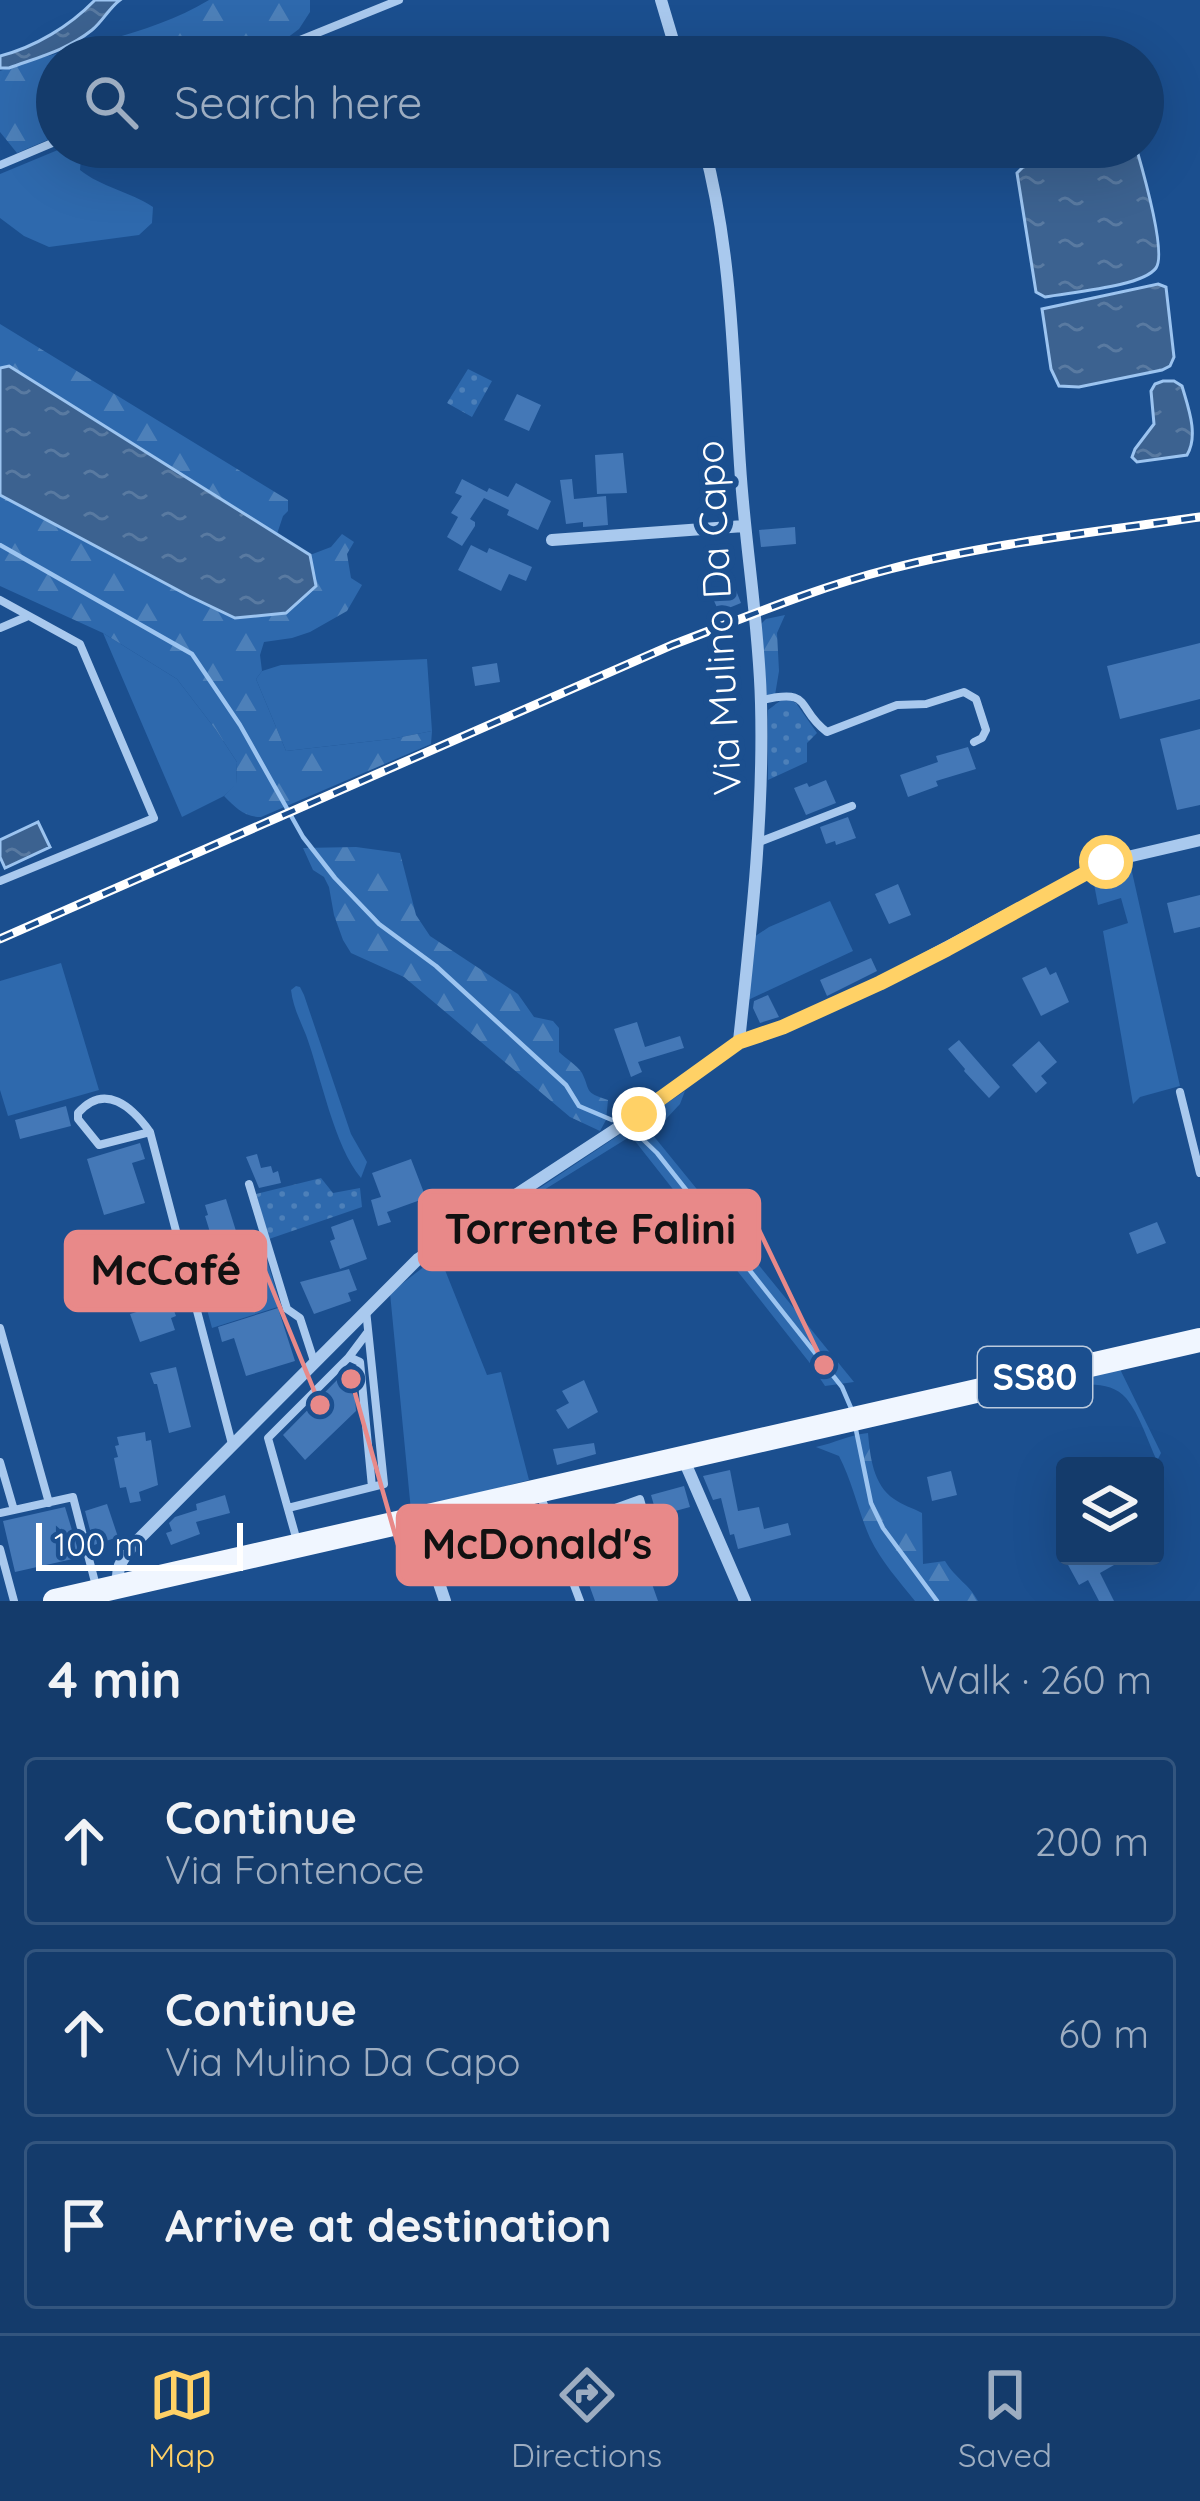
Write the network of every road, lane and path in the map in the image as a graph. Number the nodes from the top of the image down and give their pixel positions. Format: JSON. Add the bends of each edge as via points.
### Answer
{"nodes":[{"id":1,"x":399,"y":0,"type":"edge"},
{"id":2,"x":661,"y":0,"type":"edge"},
{"id":3,"x":310,"y":36,"type":"edge"},
{"id":4,"x":672,"y":36,"type":"edge"},
{"id":5,"x":36,"y":150,"type":"edge"},
{"id":6,"x":0,"y":165,"type":"edge"},
{"id":7,"x":710,"y":168,"type":"edge"},
{"id":8,"x":744,"y":526,"type":"junction"},
{"id":9,"x":552,"y":540,"type":"dead end"},
{"id":10,"x":0,"y":601,"type":"edge"},
{"id":11,"x":27,"y":616,"type":"junction"},
{"id":12,"x":0,"y":628,"type":"edge"},
{"id":13,"x":761,"y":700,"type":"junction"},
{"id":14,"x":974,"y":742,"type":"dead end"},
{"id":15,"x":852,"y":806,"type":"dead end"},
{"id":16,"x":1200,"y":840,"type":"edge"},
{"id":17,"x":758,"y":842,"type":"junction"},
{"id":18,"x":0,"y":881,"type":"edge"},
{"id":19,"x":739,"y":1042,"type":"junction"},
{"id":20,"x":1180,"y":1092,"type":"dead end"},
{"id":21,"x":150,"y":1132,"type":"junction"},
{"id":22,"x":1200,"y":1173,"type":"edge"},
{"id":23,"x":249,"y":1184,"type":"dead end"},
{"id":24,"x":366,"y":1310,"type":"junction"},
{"id":25,"x":0,"y":1328,"type":"edge"},
{"id":26,"x":368,"y":1332,"type":"junction"},
{"id":27,"x":1200,"y":1340,"type":"edge"},
{"id":28,"x":349,"y":1358,"type":"junction"},
{"id":29,"x":314,"y":1360,"type":"junction"},
{"id":30,"x":232,"y":1444,"type":"junction"},
{"id":31,"x":683,"y":1457,"type":"junction"},
{"id":32,"x":0,"y":1462,"type":"edge"},
{"id":33,"x":372,"y":1487,"type":"junction"},
{"id":34,"x":538,"y":1490,"type":"junction"},
{"id":35,"x":49,"y":1503,"type":"junction"},
{"id":36,"x":288,"y":1508,"type":"junction"},
{"id":37,"x":14,"y":1510,"type":"junction"},
{"id":38,"x":0,"y":1514,"type":"edge"},
{"id":39,"x":417,"y":1517,"type":"junction"},
{"id":40,"x":554,"y":1530,"type":"junction"},
{"id":41,"x":298,"y":1545,"type":"junction"},
{"id":42,"x":0,"y":1550,"type":"edge"},
{"id":43,"x":562,"y":1554,"type":"junction"},
{"id":44,"x":108,"y":1589,"type":"junction"},
{"id":45,"x":14,"y":1601,"type":"edge"},
{"id":46,"x":55,"y":1601,"type":"edge"},
{"id":47,"x":445,"y":1601,"type":"edge"},
{"id":48,"x":580,"y":1601,"type":"edge"},
{"id":49,"x":745,"y":1601,"type":"edge"}],
"edges":[{"from":1,"to":3,"type":"lane"},
{"from":2,"to":4,"type":"street"},
{"from":5,"to":6,"type":"lane"},
{"from":7,"to":8,"type":"street","name":"Via Mulino Da Capo","via":[[728,275]]},
{"from":8,"to":9,"type":"street"},
{"from":8,"to":13,"type":"street","name":"Via Mulino Da Capo"},
{"from":10,"to":11,"type":"lane"},
{"from":11,"to":12,"type":"lane"},
{"from":11,"to":18,"type":"lane","via":[[80,644],[154,818]]},
{"from":13,"to":14,"type":"lane","via":[[792,695],[827,732],[897,704],[964,692],[976,699],[986,730]]},
{"from":13,"to":17,"type":"street","name":"Via Mulino Da Capo"},
{"from":15,"to":17,"type":"lane"},
{"from":16,"to":19,"type":"street","via":[[1106,862],[880,983]]},
{"from":17,"to":19,"type":"street","name":"Via Mulino Da Capo"},
{"from":19,"to":24,"type":"street","via":[[418,1259]]},
{"from":20,"to":22,"type":"lane"},
{"from":21,"to":21,"type":"lane","via":[[110,1100],[78,1113],[99,1145]]},
{"from":21,"to":30,"type":"lane"},
{"from":23,"to":29,"type":"lane","via":[[287,1309],[300,1318]]},
{"from":24,"to":26,"type":"lane"},
{"from":24,"to":29,"type":"street"},
{"from":25,"to":35,"type":"lane"},
{"from":26,"to":28,"type":"lane"},
{"from":26,"to":33,"type":"lane","via":[[384,1484]]},
{"from":27,"to":31,"type":"main road","number":"SS80"},
{"from":28,"to":33,"type":"lane","via":[[360,1362]]},
{"from":28,"to":36,"type":"lane","via":[[268,1438]]},
{"from":29,"to":30,"type":"street"},
{"from":30,"to":44,"type":"street","via":[[133,1545]]},
{"from":31,"to":34,"type":"main road","number":"SS80"},
{"from":31,"to":49,"type":"street"},
{"from":32,"to":37,"type":"lane"},
{"from":33,"to":36,"type":"lane"},
{"from":34,"to":39,"type":"main road","number":"SS80"},
{"from":34,"to":40,"type":"lane"},
{"from":35,"to":37,"type":"lane"},
{"from":35,"to":44,"type":"lane","via":[[73,1497]]},
{"from":36,"to":41,"type":"lane"},
{"from":37,"to":38,"type":"lane"},
{"from":39,"to":41,"type":"main road","number":"SS80"},
{"from":39,"to":47,"type":"street"},
{"from":40,"to":43,"type":"lane"},
{"from":40,"to":43,"type":"lane","via":[[640,1499],[648,1527]]},
{"from":41,"to":44,"type":"main road","number":"SS80"},
{"from":42,"to":45,"type":"lane"},
{"from":43,"to":48,"type":"lane"},
{"from":44,"to":46,"type":"main road","number":"SS80"}]}
